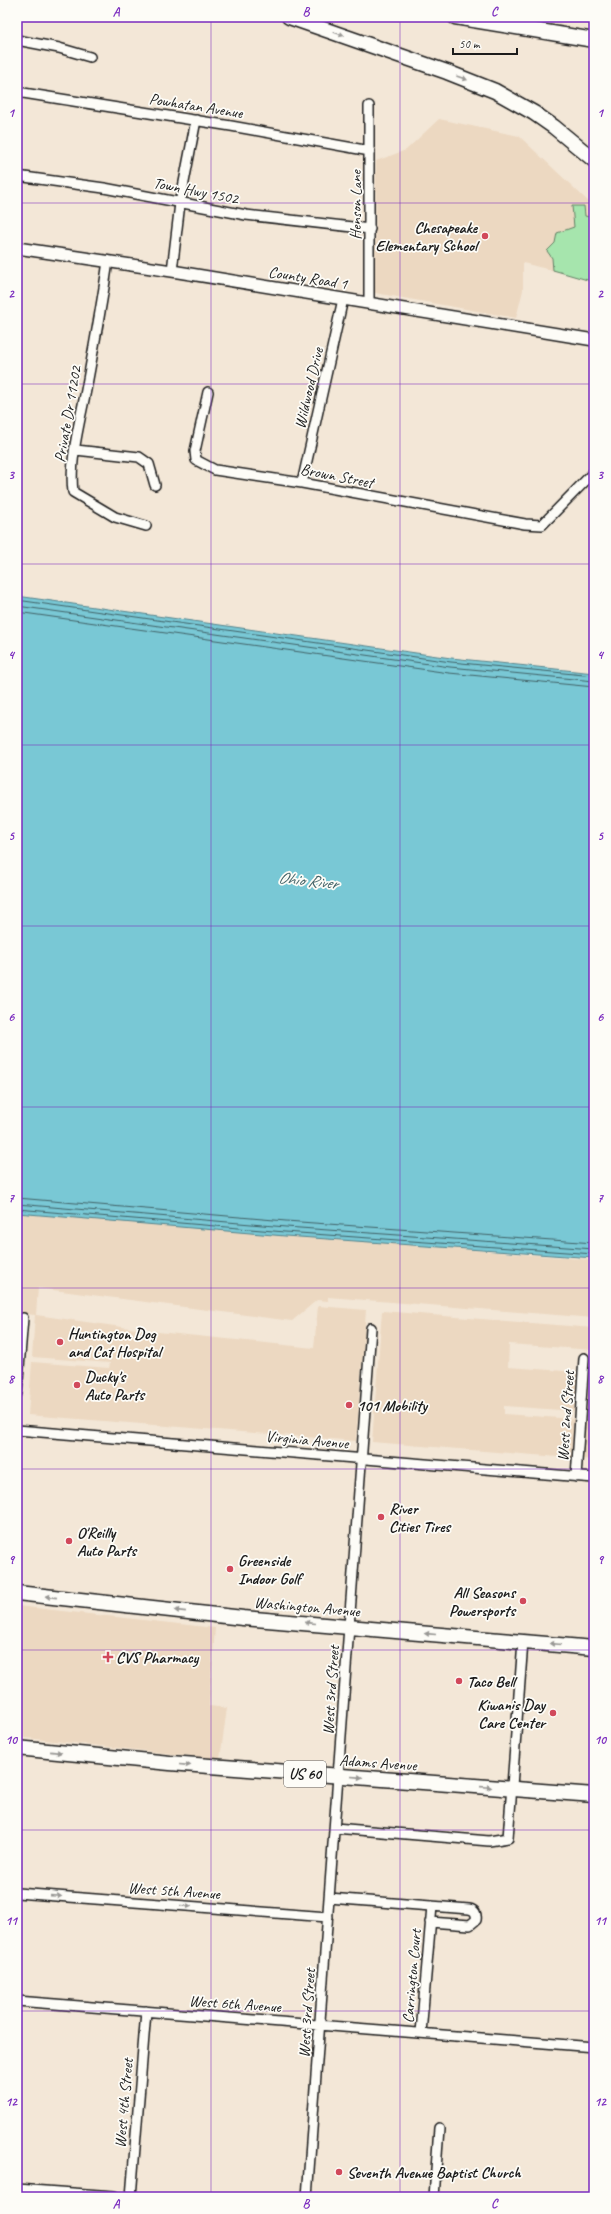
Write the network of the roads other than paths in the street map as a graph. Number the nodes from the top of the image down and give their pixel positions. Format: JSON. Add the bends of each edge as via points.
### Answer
{"nodes":[{"id":1,"x":289,"y":17,"type":"edge"},
{"id":2,"x":455,"y":17,"type":"edge"},
{"id":3,"x":17,"y":40,"type":"edge"},
{"id":4,"x":594,"y":40,"type":"edge"},
{"id":5,"x":90,"y":57,"type":"dead end"},
{"id":6,"x":17,"y":92,"type":"edge"},
{"id":7,"x":369,"y":106,"type":"dead end"},
{"id":8,"x":196,"y":120,"type":"junction"},
{"id":9,"x":370,"y":151,"type":"junction"},
{"id":10,"x":594,"y":160,"type":"edge"},
{"id":11,"x":17,"y":176,"type":"edge"},
{"id":12,"x":180,"y":203,"type":"junction"},
{"id":13,"x":370,"y":229,"type":"junction"},
{"id":14,"x":17,"y":248,"type":"edge"},
{"id":15,"x":108,"y":261,"type":"junction"},
{"id":16,"x":172,"y":271,"type":"junction"},
{"id":17,"x":343,"y":299,"type":"junction"},
{"id":18,"x":369,"y":304,"type":"junction"},
{"id":19,"x":594,"y":340,"type":"edge"},
{"id":20,"x":208,"y":392,"type":"dead end"},
{"id":21,"x":76,"y":450,"type":"junction"},
{"id":22,"x":594,"y":472,"type":"edge"},
{"id":23,"x":302,"y":483,"type":"junction"},
{"id":24,"x":155,"y":485,"type":"dead end"},
{"id":25,"x":146,"y":526,"type":"dead end"},
{"id":26,"x":23,"y":1318,"type":"dead end"},
{"id":27,"x":371,"y":1328,"type":"dead end"},
{"id":28,"x":584,"y":1358,"type":"dead end"},
{"id":29,"x":18,"y":1359,"type":"edge"},
{"id":30,"x":17,"y":1393,"type":"edge"},
{"id":31,"x":17,"y":1430,"type":"edge"},
{"id":32,"x":361,"y":1459,"type":"junction"},
{"id":33,"x":576,"y":1477,"type":"junction"},
{"id":34,"x":594,"y":1478,"type":"edge"},
{"id":35,"x":17,"y":1593,"type":"edge"},
{"id":36,"x":348,"y":1627,"type":"junction"},
{"id":37,"x":523,"y":1642,"type":"junction"},
{"id":38,"x":594,"y":1648,"type":"edge"},
{"id":39,"x":17,"y":1748,"type":"edge"},
{"id":40,"x":338,"y":1776,"type":"junction"},
{"id":41,"x":512,"y":1789,"type":"junction"},
{"id":42,"x":594,"y":1795,"type":"edge"},
{"id":43,"x":335,"y":1828,"type":"junction"},
{"id":44,"x":17,"y":1893,"type":"edge"},
{"id":45,"x":329,"y":1898,"type":"junction"},
{"id":46,"x":432,"y":1906,"type":"junction"},
{"id":47,"x":328,"y":1917,"type":"junction"},
{"id":48,"x":430,"y":1922,"type":"junction"},
{"id":49,"x":17,"y":2001,"type":"edge"},
{"id":50,"x":146,"y":2011,"type":"junction"},
{"id":51,"x":320,"y":2024,"type":"junction"},
{"id":52,"x":421,"y":2033,"type":"junction"},
{"id":53,"x":594,"y":2046,"type":"edge"},
{"id":54,"x":439,"y":2128,"type":"dead end"},
{"id":55,"x":17,"y":2190,"type":"edge"},
{"id":56,"x":114,"y":2197,"type":"edge"},
{"id":57,"x":131,"y":2197,"type":"edge"},
{"id":58,"x":307,"y":2197,"type":"edge"},
{"id":59,"x":434,"y":2197,"type":"edge"}],
"edges":[{"from":1,"to":10,"type":"main road","one_way":true,"via":[[495,91],[534,113]]},
{"from":2,"to":4,"type":"main road"},
{"from":3,"to":5,"type":"street"},
{"from":6,"to":8,"type":"street","name":"Powhatan Avenue"},
{"from":7,"to":9,"type":"street","name":"Henson Lane"},
{"from":8,"to":9,"type":"street","name":"Powhatan Avenue"},
{"from":8,"to":12,"type":"street"},
{"from":9,"to":13,"type":"street","name":"Henson Lane"},
{"from":11,"to":12,"type":"street","name":"Town Hwy 1502","via":[[104,188]]},
{"from":12,"to":13,"type":"street","name":"Town Hwy 1502","via":[[246,215]]},
{"from":12,"to":16,"type":"street"},
{"from":13,"to":18,"type":"street","name":"Henson Lane"},
{"from":14,"to":15,"type":"street","name":"County Road 1"},
{"from":15,"to":16,"type":"street","name":"County Road 1"},
{"from":15,"to":21,"type":"street","name":"Private Dr 11202"},
{"from":16,"to":17,"type":"street","name":"County Road 1"},
{"from":17,"to":18,"type":"street","name":"County Road 1"},
{"from":17,"to":23,"type":"street","name":"Wildwood Drive"},
{"from":18,"to":19,"type":"street","name":"County Road 1"},
{"from":20,"to":23,"type":"street","name":"Brown Street","via":[[196,460],[215,470]]},
{"from":21,"to":24,"type":"street","via":[[139,457],[149,464]]},
{"from":21,"to":25,"type":"street","name":"Private Dr 11202","via":[[71,479],[73,492],[115,517]]},
{"from":22,"to":23,"type":"street","name":"Brown Street","via":[[542,524],[525,524]]},
{"from":26,"to":29,"type":"street"},
{"from":27,"to":32,"type":"street","name":"West 3rd Street"},
{"from":28,"to":33,"type":"street","name":"West 2nd Street"},
{"from":29,"to":30,"type":"street"},
{"from":31,"to":32,"type":"street","name":"Virginia Avenue"},
{"from":32,"to":33,"type":"street","name":"Virginia Avenue"},
{"from":32,"to":36,"type":"street","name":"West 3rd Street"},
{"from":33,"to":34,"type":"street","name":"Virginia Avenue"},
{"from":36,"to":35,"type":"main road","name":"Washington Avenue","one_way":true},
{"from":37,"to":36,"type":"main road","name":"Washington Avenue","one_way":true},
{"from":36,"to":40,"type":"street","name":"West 3rd Street"},
{"from":38,"to":37,"type":"main road","name":"Washington Avenue","one_way":true},
{"from":37,"to":41,"type":"street"},
{"from":39,"to":40,"type":"main road","name":"Adams Avenue","number":"US 60","one_way":true},
{"from":40,"to":41,"type":"main road","name":"Adams Avenue","number":"US 60","one_way":true},
{"from":40,"to":43,"type":"street","name":"West 3rd Street"},
{"from":41,"to":42,"type":"main road","name":"Adams Avenue","number":"US 60"},
{"from":41,"to":43,"type":"street","via":[[508,1838],[498,1841]]},
{"from":43,"to":45,"type":"street","name":"West 3rd Street"},
{"from":44,"to":47,"type":"street","name":"West 5th Avenue","one_way":true},
{"from":45,"to":46,"type":"street","name":"Carrington Court"},
{"from":45,"to":47,"type":"street","name":"West 3rd Street"},
{"from":46,"to":48,"type":"street","name":"Carrington Court"},
{"from":46,"to":48,"type":"street","name":"Carrington Court","via":[[471,1909],[475,1912],[476,1918],[470,1925]]},
{"from":47,"to":51,"type":"street","name":"West 3rd Street"},
{"from":48,"to":52,"type":"street","name":"Carrington Court"},
{"from":49,"to":50,"type":"street","name":"West 6th Avenue"},
{"from":50,"to":51,"type":"street","name":"West 6th Avenue"},
{"from":50,"to":57,"type":"street","name":"West 4th Street"},
{"from":51,"to":52,"type":"street","name":"West 6th Avenue"},
{"from":51,"to":58,"type":"street","name":"West 3rd Street"},
{"from":52,"to":53,"type":"street","name":"West 6th Avenue"},
{"from":54,"to":59,"type":"street"},
{"from":55,"to":56,"type":"street"}]}
